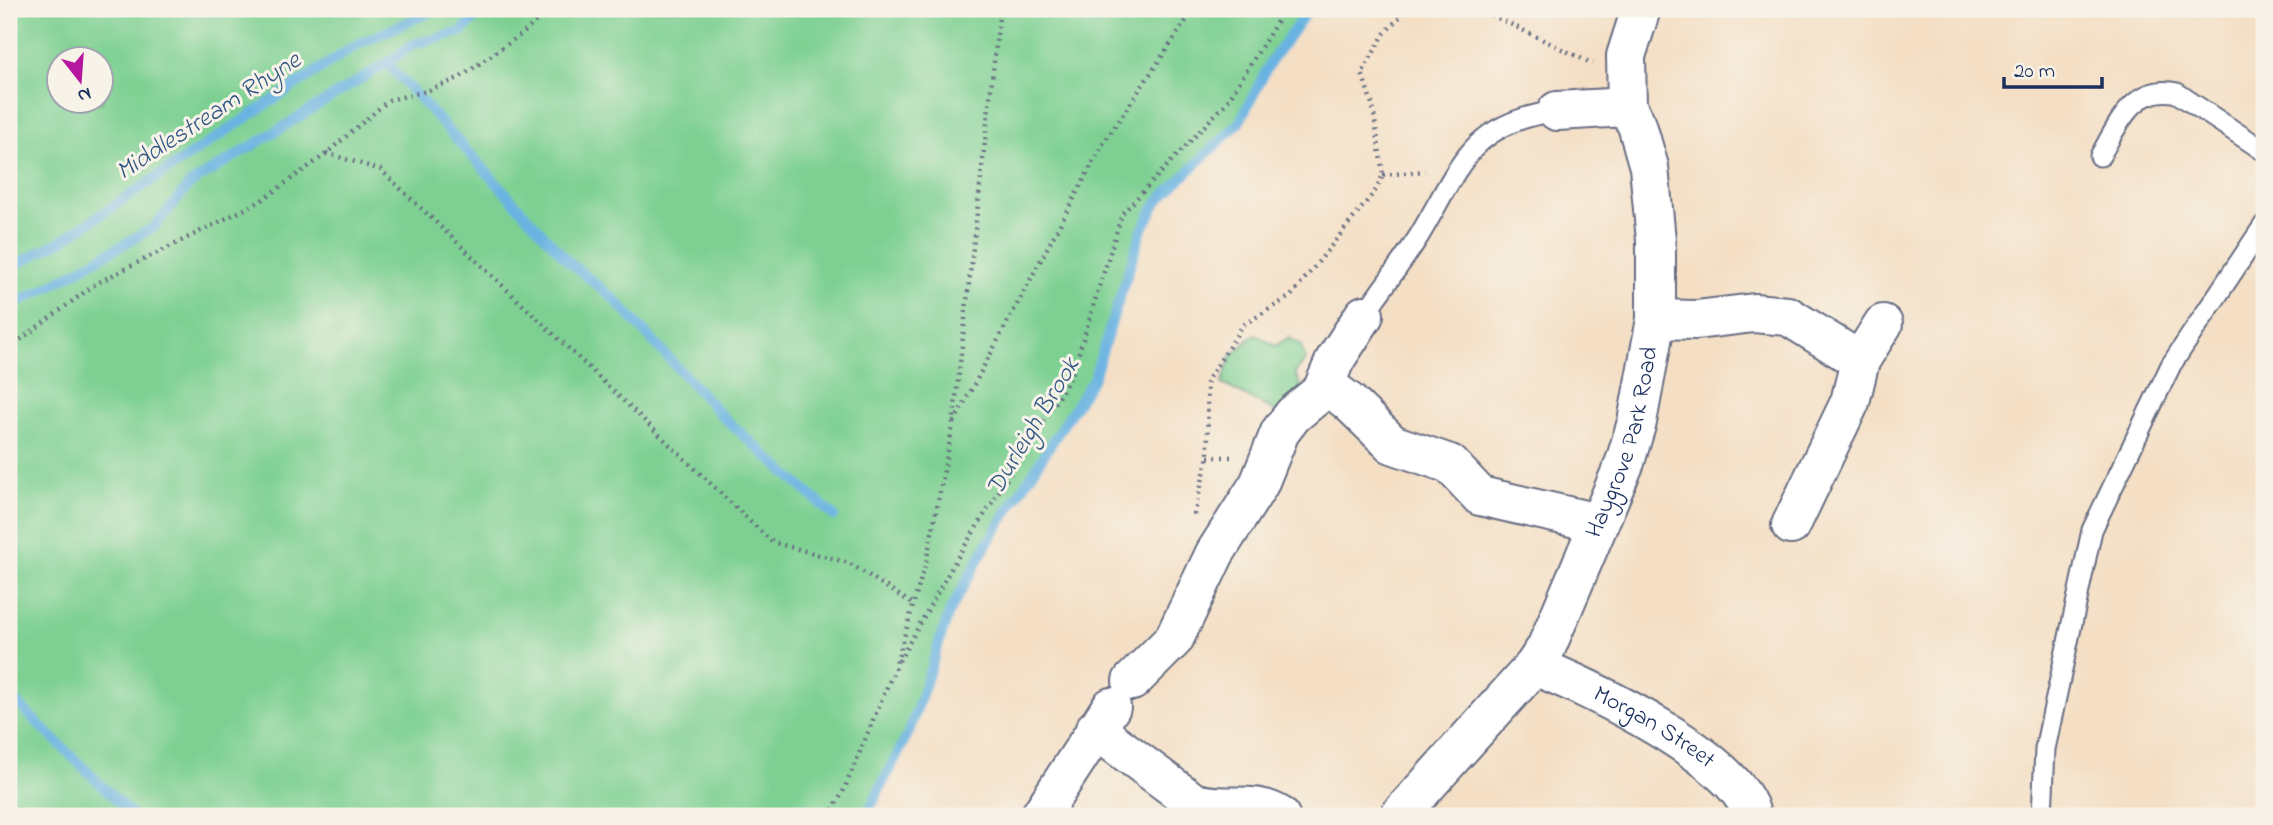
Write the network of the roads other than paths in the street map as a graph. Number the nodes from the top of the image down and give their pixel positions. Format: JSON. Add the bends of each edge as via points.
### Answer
{"nodes":[{"id":1,"x":1641,"y":9,"type":"edge"},
{"id":2,"x":1627,"y":91,"type":"junction"},
{"id":3,"x":1558,"y":111,"type":"joint"},
{"id":4,"x":2264,"y":151,"type":"edge"},
{"id":5,"x":2100,"y":156,"type":"dead end"},
{"id":6,"x":2264,"y":225,"type":"edge"},
{"id":7,"x":1364,"y":315,"type":"joint"},
{"id":8,"x":1656,"y":319,"type":"junction"},
{"id":9,"x":1883,"y":324,"type":"dead end"},
{"id":10,"x":1860,"y":361,"type":"junction"},
{"id":11,"x":1325,"y":384,"type":"junction"},
{"id":12,"x":1598,"y":523,"type":"junction"},
{"id":13,"x":1791,"y":525,"type":"dead end"},
{"id":14,"x":1534,"y":666,"type":"junction"},
{"id":15,"x":1113,"y":706,"type":"junction"},
{"id":16,"x":1040,"y":816,"type":"edge"},
{"id":17,"x":1280,"y":816,"type":"edge"},
{"id":18,"x":1399,"y":816,"type":"edge"},
{"id":19,"x":1751,"y":816,"type":"edge"},
{"id":20,"x":2042,"y":816,"type":"edge"}],
"edges":[{"from":1,"to":2,"type":"street","via":[[1626,55]]},
{"from":2,"to":3,"type":"street"},
{"from":2,"to":8,"type":"street","name":"Haygrove Park Road","via":[[1649,167],[1656,240]]},
{"from":3,"to":7,"type":"lane","via":[[1510,123],[1486,137],[1457,167],[1419,235]]},
{"from":4,"to":5,"type":"lane","via":[[2177,93],[2162,89],[2136,100]]},
{"from":6,"to":20,"type":"lane","via":[[2171,365],[2092,530],[2045,749]]},
{"from":7,"to":11,"type":"street"},
{"from":8,"to":10,"type":"street","via":[[1754,313],[1788,316]]},
{"from":8,"to":12,"type":"street","name":"Haygrove Park Road","via":[[1637,422]]},
{"from":9,"to":10,"type":"street"},
{"from":10,"to":13,"type":"street","via":[[1850,402]]},
{"from":11,"to":12,"type":"street","via":[[1392,444],[1450,464],[1480,496]]},
{"from":11,"to":15,"type":"street","via":[[1280,432],[1259,484],[1215,553],[1174,639]]},
{"from":12,"to":14,"type":"street","name":"Haygrove Park Road","via":[[1560,617]]},
{"from":14,"to":18,"type":"street","name":"Haygrove Park Road"},
{"from":14,"to":19,"type":"street","name":"Morgan Street","via":[[1594,691],[1672,737],[1734,785]]},
{"from":15,"to":16,"type":"street"},
{"from":15,"to":17,"type":"street","via":[[1193,802],[1259,807]]}]}
